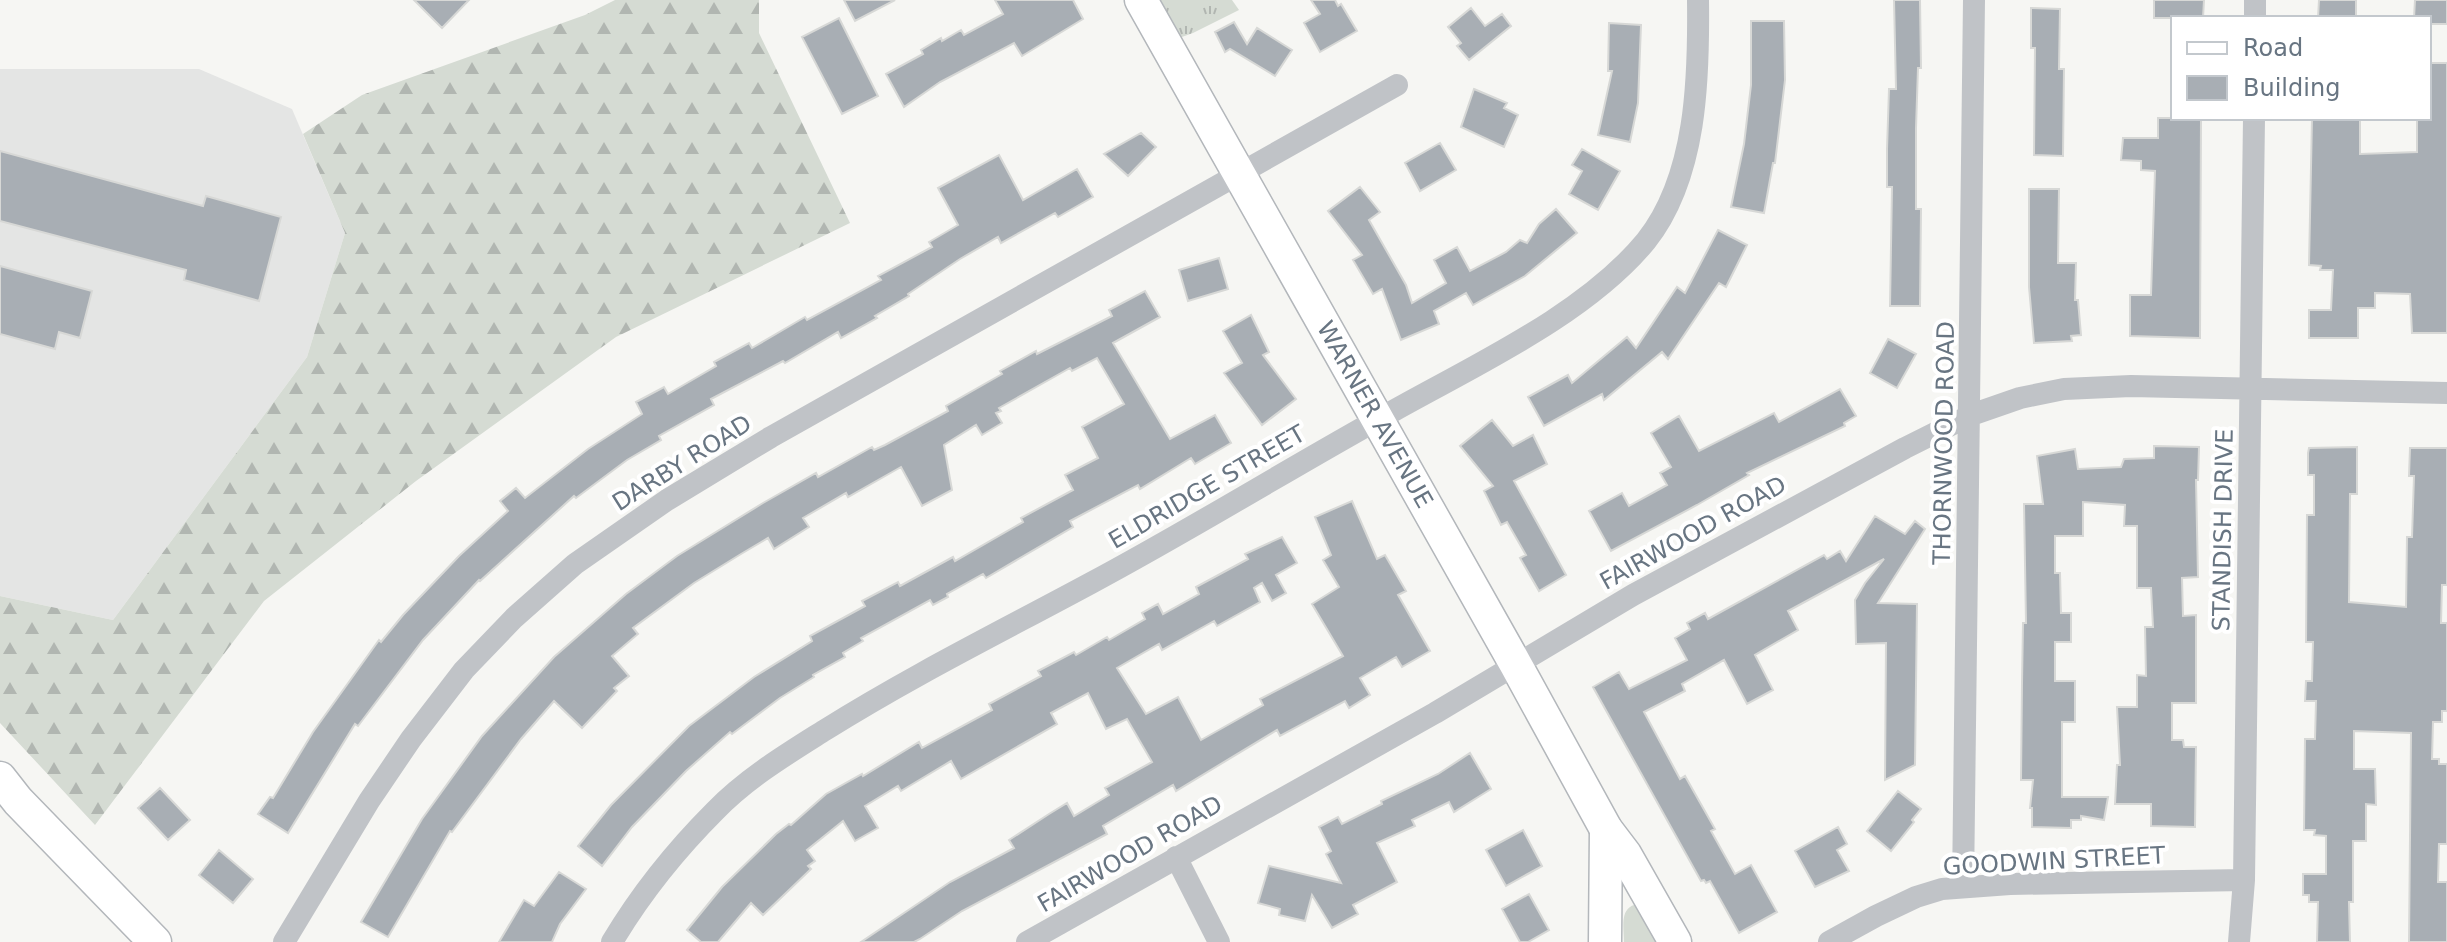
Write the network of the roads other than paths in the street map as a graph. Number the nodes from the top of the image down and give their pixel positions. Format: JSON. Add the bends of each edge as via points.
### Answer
{"nodes":[{"id":1,"x":1141,"y":0,"type":"edge"},
{"id":2,"x":1698,"y":0,"type":"edge"},
{"id":3,"x":1974,"y":0,"type":"edge"},
{"id":4,"x":1397,"y":85,"type":"dead end"},
{"id":5,"x":2254,"y":120,"type":"edge"},
{"id":6,"x":1238,"y":175,"type":"junction"},
{"id":7,"x":2252,"y":389,"type":"junction"},
{"id":8,"x":2447,"y":393,"type":"edge"},
{"id":9,"x":1971,"y":415,"type":"junction"},
{"id":10,"x":1376,"y":420,"type":"junction"},
{"id":11,"x":1516,"y":665,"type":"junction"},
{"id":12,"x":6,"y":798,"type":"edge"},
{"id":13,"x":1606,"y":829,"type":"junction"},
{"id":14,"x":1176,"y":857,"type":"junction"},
{"id":15,"x":2244,"y":880,"type":"junction"},
{"id":16,"x":1963,"y":887,"type":"junction"},
{"id":17,"x":155,"y":942,"type":"edge"},
{"id":18,"x":284,"y":942,"type":"edge"},
{"id":19,"x":612,"y":942,"type":"edge"},
{"id":20,"x":1027,"y":942,"type":"edge"},
{"id":21,"x":1219,"y":942,"type":"edge"},
{"id":22,"x":1605,"y":942,"type":"edge"},
{"id":23,"x":1675,"y":942,"type":"edge"},
{"id":24,"x":1829,"y":942,"type":"edge"},
{"id":25,"x":2239,"y":942,"type":"edge"}],
"edges":[{"from":1,"to":6,"type":"street","name":"WARNER AVENUE"},
{"from":2,"to":10,"type":"street","name":"ELDRIDGE STREET","via":[[1684,158],[1672,197],[1647,239],[1566,311]]},
{"from":3,"to":9,"type":"street","name":"THORNWOOD ROAD"},
{"from":4,"to":6,"type":"street","name":"DARBY ROAD"},
{"from":5,"to":7,"type":"street","name":"STANDISH DRIVE"},
{"from":6,"to":10,"type":"street","name":"WARNER AVENUE"},
{"from":6,"to":18,"type":"street","name":"DARBY ROAD","via":[[771,437],[575,564],[464,670],[369,801]]},
{"from":7,"to":8,"type":"street","name":"FAIRWOOD ROAD"},
{"from":7,"to":9,"type":"street","name":"FAIRWOOD ROAD","via":[[2064,389]]},
{"from":7,"to":15,"type":"street","name":"STANDISH DRIVE"},
{"from":9,"to":11,"type":"street","name":"FAIRWOOD ROAD","via":[[1633,595]]},
{"from":9,"to":16,"type":"street","name":"THORNWOOD ROAD"},
{"from":10,"to":11,"type":"street","name":"WARNER AVENUE"},
{"from":10,"to":19,"type":"street","name":"ELDRIDGE STREET","via":[[1092,583],[947,658],[774,762],[716,809]]},
{"from":11,"to":13,"type":"street","name":"WARNER AVENUE"},
{"from":11,"to":14,"type":"street","name":"FAIRWOOD ROAD"},
{"from":12,"to":17,"type":"street"},
{"from":13,"to":22,"type":"street","name":"WARNER AVENUE"},
{"from":13,"to":23,"type":"street","name":"WARNER AVENUE"},
{"from":14,"to":20,"type":"street","name":"FAIRWOOD ROAD"},
{"from":14,"to":21,"type":"street"},
{"from":15,"to":16,"type":"street","name":"GOODWIN STREET"},
{"from":15,"to":25,"type":"street","name":"STANDISH DRIVE"},
{"from":16,"to":24,"type":"street","name":"GOODWIN STREET","via":[[1916,897]]}]}
